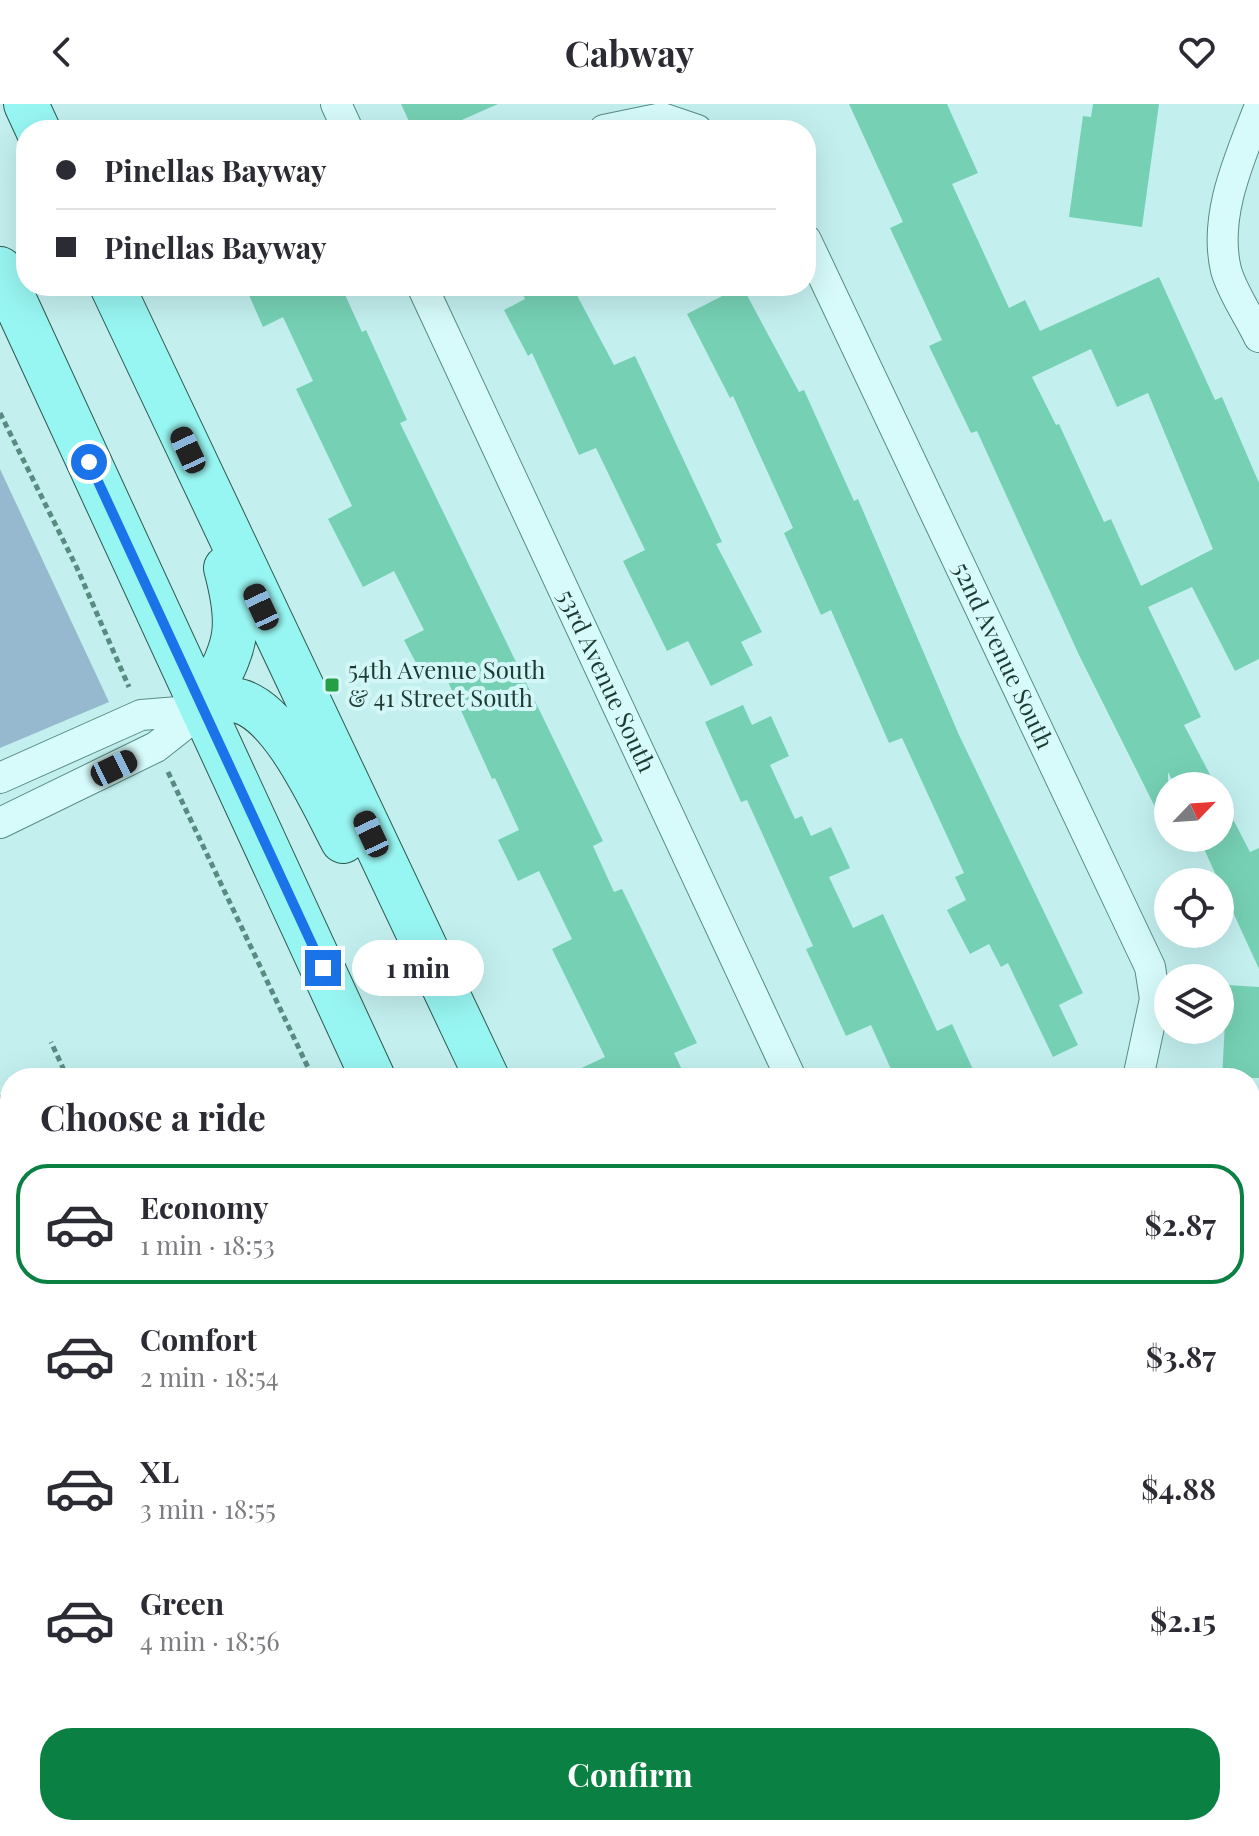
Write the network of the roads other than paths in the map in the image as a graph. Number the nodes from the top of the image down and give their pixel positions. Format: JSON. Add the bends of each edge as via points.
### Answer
{"nodes":[{"id":1,"x":1259,"y":108,"type":"edge"},
{"id":2,"x":816,"y":261,"type":"edge"},
{"id":3,"x":0,"y":269,"type":"edge"},
{"id":4,"x":117,"y":296,"type":"edge"},
{"id":5,"x":427,"y":296,"type":"edge"},
{"id":6,"x":1259,"y":337,"type":"edge"},
{"id":7,"x":201,"y":477,"type":"junction"},
{"id":8,"x":203,"y":710,"type":"junction"},
{"id":9,"x":0,"y":778,"type":"edge"},
{"id":10,"x":0,"y":823,"type":"edge"},
{"id":11,"x":482,"y":1067,"type":"edge"},
{"id":12,"x":368,"y":1068,"type":"edge"},
{"id":13,"x":786,"y":1068,"type":"edge"},
{"id":14,"x":1140,"y":1068,"type":"edge"}],
"edges":[{"from":1,"to":6,"type":"street","via":[[1225,214],[1226,270]]},
{"from":2,"to":14,"type":"street","name":"52nd Avenue South","via":[[1150,967],[1155,999]]},
{"from":3,"to":8,"type":"main road"},
{"from":4,"to":7,"type":"main road"},
{"from":5,"to":13,"type":"street","name":"53rd Avenue South"},
{"from":7,"to":8,"type":"main road","via":[[231,586],[237,629],[233,652]]},
{"from":7,"to":11,"type":"main road"},
{"from":8,"to":9,"type":"street","via":[[141,715]]},
{"from":8,"to":10,"type":"street","via":[[156,747]]},
{"from":8,"to":11,"type":"main road","via":[[232,700],[250,707],[287,738],[406,958]]},
{"from":8,"to":12,"type":"main road"}]}
